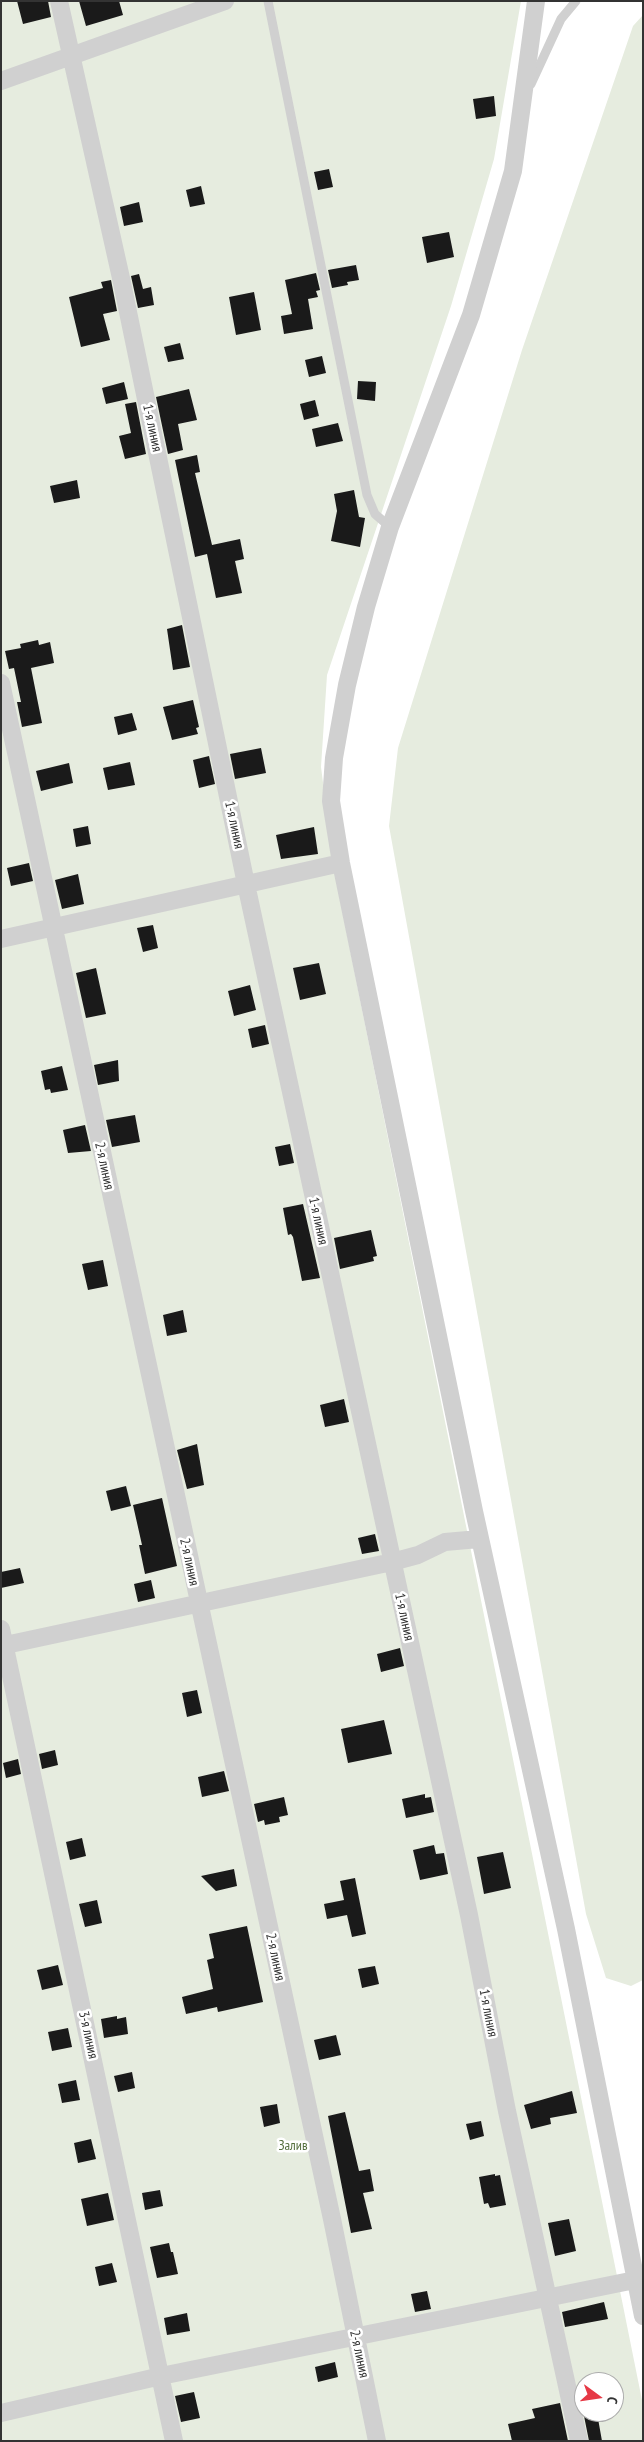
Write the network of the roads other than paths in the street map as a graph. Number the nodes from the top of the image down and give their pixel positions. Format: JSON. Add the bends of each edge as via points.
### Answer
{"nodes":[{"id":1,"x":58,"y":1,"type":"edge"},
{"id":2,"x":225,"y":1,"type":"edge"},
{"id":3,"x":268,"y":1,"type":"edge"},
{"id":4,"x":536,"y":1,"type":"edge"},
{"id":5,"x":576,"y":1,"type":"edge"},
{"id":6,"x":70,"y":56,"type":"junction"},
{"id":7,"x":1,"y":81,"type":"edge"},
{"id":8,"x":524,"y":97,"type":"junction"},
{"id":9,"x":390,"y":527,"type":"junction"},
{"id":10,"x":1,"y":683,"type":"edge"},
{"id":11,"x":342,"y":864,"type":"junction"},
{"id":12,"x":246,"y":884,"type":"junction"},
{"id":13,"x":53,"y":928,"type":"junction"},
{"id":14,"x":1,"y":939,"type":"edge"},
{"id":15,"x":479,"y":1539,"type":"junction"},
{"id":16,"x":392,"y":1562,"type":"junction"},
{"id":17,"x":198,"y":1605,"type":"junction"},
{"id":18,"x":2,"y":1640,"type":"edge"},
{"id":19,"x":635,"y":2280,"type":"junction"},
{"id":20,"x":547,"y":2298,"type":"junction"},
{"id":21,"x":643,"y":2316,"type":"edge"},
{"id":22,"x":355,"y":2336,"type":"junction"},
{"id":23,"x":161,"y":2376,"type":"junction"},
{"id":24,"x":1,"y":2413,"type":"edge"},
{"id":25,"x":174,"y":2441,"type":"edge"},
{"id":26,"x":377,"y":2441,"type":"edge"},
{"id":27,"x":578,"y":2441,"type":"edge"}],
"edges":[{"from":1,"to":6,"type":"street","name":"1-я линия"},
{"from":2,"to":6,"type":"street"},
{"from":3,"to":9,"type":"lane","via":[[367,495],[375,514]]},
{"from":4,"to":8,"type":"street"},
{"from":5,"to":8,"type":"lane","via":[[561,19]]},
{"from":6,"to":7,"type":"street"},
{"from":6,"to":12,"type":"street","name":"1-я линия","via":[[121,278]]},
{"from":8,"to":9,"type":"street","via":[[513,171],[471,315]]},
{"from":9,"to":11,"type":"street","via":[[351,667],[334,758],[331,801]]},
{"from":10,"to":13,"type":"street","name":"2-я линия"},
{"from":11,"to":12,"type":"street"},
{"from":11,"to":15,"type":"street"},
{"from":12,"to":13,"type":"street"},
{"from":12,"to":16,"type":"street","name":"1-я линия"},
{"from":13,"to":14,"type":"street"},
{"from":13,"to":17,"type":"street","name":"2-я линия"},
{"from":15,"to":16,"type":"street","via":[[445,1542],[418,1555]]},
{"from":15,"to":19,"type":"street","via":[[566,1929]]},
{"from":16,"to":17,"type":"street"},
{"from":16,"to":20,"type":"street","name":"1-я линия","via":[[470,1915]]},
{"from":17,"to":18,"type":"street"},
{"from":17,"to":22,"type":"street","name":"2-я линия"},
{"from":18,"to":23,"type":"street","name":"3-я линия"},
{"from":19,"to":20,"type":"street"},
{"from":19,"to":21,"type":"street"},
{"from":20,"to":22,"type":"street"},
{"from":20,"to":27,"type":"street","name":"1-я линия"},
{"from":22,"to":23,"type":"street"},
{"from":22,"to":26,"type":"street","name":"2-я линия"},
{"from":23,"to":24,"type":"street"},
{"from":23,"to":25,"type":"street","name":"3-я линия"}]}
